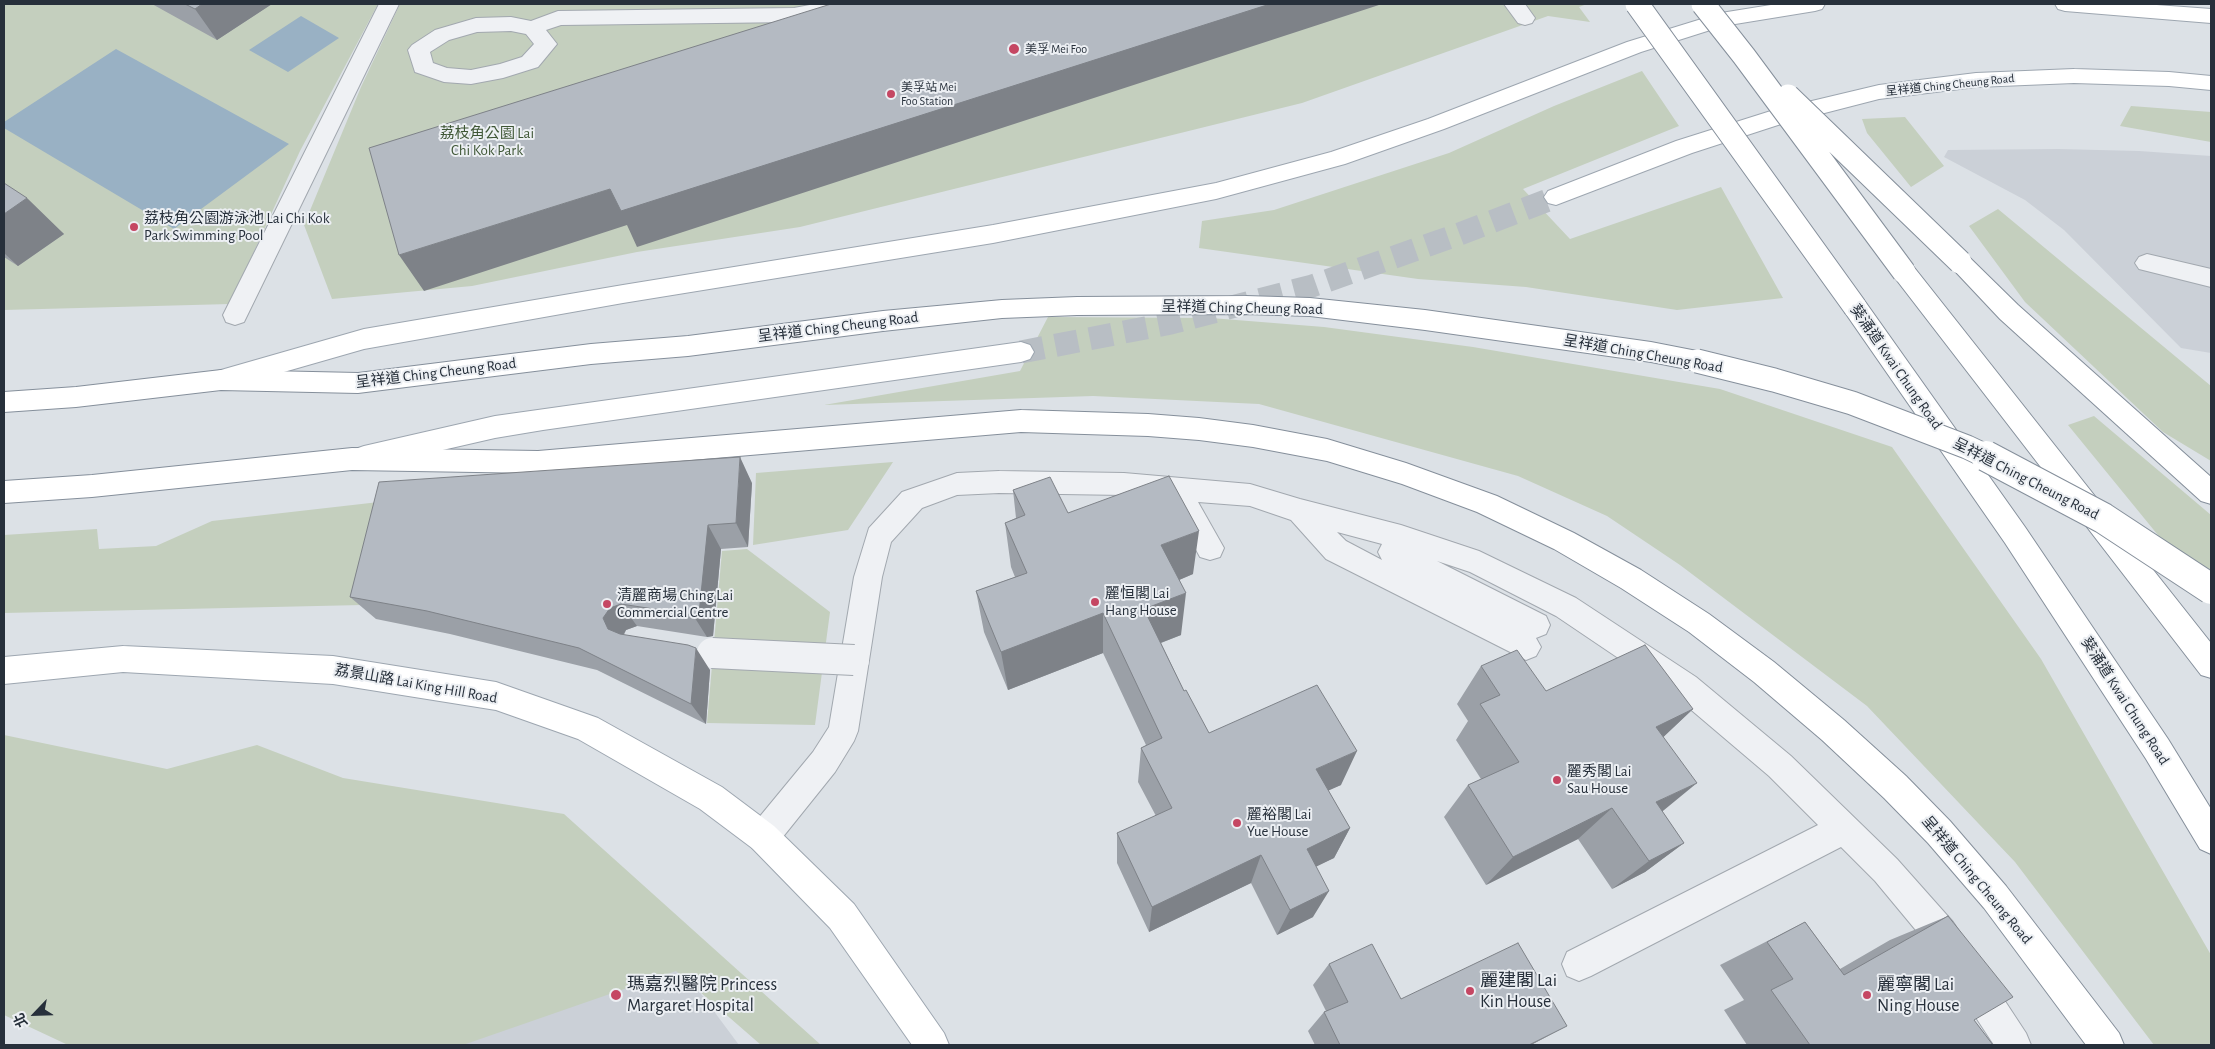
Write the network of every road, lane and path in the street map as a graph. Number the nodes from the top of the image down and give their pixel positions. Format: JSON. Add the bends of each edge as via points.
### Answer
{"nodes":[{"id":1,"x":389,"y":4,"type":"edge"},
{"id":2,"x":844,"y":4,"type":"edge"},
{"id":3,"x":1637,"y":4,"type":"edge"},
{"id":4,"x":1703,"y":4,"type":"edge"},
{"id":5,"x":1815,"y":4,"type":"edge"},
{"id":6,"x":2066,"y":4,"type":"edge"},
{"id":7,"x":2211,"y":16,"type":"edge"},
{"id":8,"x":534,"y":28,"type":"junction"},
{"id":9,"x":1744,"y":56,"type":"junction"},
{"id":10,"x":2211,"y":83,"type":"edge"},
{"id":11,"x":1556,"y":197,"type":"tunnel mouth"},
{"id":12,"x":2147,"y":263,"type":"dead end"},
{"id":13,"x":2211,"y":278,"type":"edge"},
{"id":14,"x":235,"y":315,"type":"dead end"},
{"id":15,"x":1021,"y":352,"type":"tunnel mouth"},
{"id":16,"x":221,"y":380,"type":"junction"},
{"id":17,"x":4,"y":402,"type":"edge"},
{"id":18,"x":352,"y":459,"type":"junction"},
{"id":19,"x":4,"y":492,"type":"edge"},
{"id":20,"x":2211,"y":492,"type":"edge"},
{"id":21,"x":1180,"y":495,"type":"junction"},
{"id":22,"x":1300,"y":511,"type":"junction"},
{"id":23,"x":1210,"y":548,"type":"dead end"},
{"id":24,"x":1391,"y":554,"type":"junction"},
{"id":25,"x":2211,"y":589,"type":"edge"},
{"id":26,"x":1531,"y":636,"type":"dead end"},
{"id":27,"x":700,"y":651,"type":"dead end"},
{"id":28,"x":854,"y":660,"type":"junction"},
{"id":29,"x":2211,"y":664,"type":"edge"},
{"id":30,"x":4,"y":671,"type":"edge"},
{"id":31,"x":1844,"y":829,"type":"junction"},
{"id":32,"x":764,"y":837,"type":"junction"},
{"id":33,"x":2211,"y":838,"type":"edge"},
{"id":34,"x":1579,"y":964,"type":"dead end"},
{"id":35,"x":932,"y":1045,"type":"edge"},
{"id":36,"x":2014,"y":1045,"type":"edge"},
{"id":37,"x":2107,"y":1045,"type":"edge"}],
"edges":[{"from":1,"to":14,"type":"street"},
{"from":2,"to":8,"type":"street","via":[[794,15],[558,18]]},
{"from":3,"to":33,"type":"main road","name":"葵涌道 Kwai Chung Road","bridge":true,"via":[[1855,307],[2020,544],[2157,750]]},
{"from":4,"to":9,"type":"main road","bridge":true},
{"from":5,"to":16,"type":"main road","name":"呈祥道 Ching Cheung Road","via":[[1721,20],[1651,42],[1337,158],[1216,191],[993,234],[364,339]]},
{"from":6,"to":7,"type":"main road"},
{"from":8,"to":8,"type":"street","via":[[546,44],[530,62],[471,77],[444,75],[423,67],[420,50],[442,35],[476,25],[511,24]]},
{"from":9,"to":20,"type":"main road","bridge":true,"via":[[1822,126],[2009,312]]},
{"from":9,"to":29,"type":"main road","bridge":true,"via":[[1921,295]]},
{"from":10,"to":11,"type":"main road","name":"呈祥道 Ching Cheung Road","via":[[2124,77],[2028,77],[1879,92],[1774,118],[1684,146]]},
{"from":12,"to":13,"type":"street"},
{"from":15,"to":18,"type":"main road","name":"呈祥道 Ching Cheung Road","via":[[543,419]]},
{"from":16,"to":17,"type":"main road","name":"呈祥道 Ching Cheung Road"},
{"from":16,"to":25,"type":"main road","name":"呈祥道 Ching Cheung Road","bridge":true,"via":[[358,383],[591,354],[688,346],[883,320],[1002,309],[1077,306],[1310,307],[1651,352],[1774,380],[1852,403],[1966,447],[2058,493],[2103,518]]},
{"from":18,"to":19,"type":"main road","name":"呈祥道 Ching Cheung Road"},
{"from":18,"to":37,"type":"main road","name":"呈祥道 Ching Cheung Road","via":[[538,462],[1021,421],[1148,424],[1253,436],[1326,450],[1406,474],[1487,504],[1564,541],[1699,623],[1764,672],[1895,787],[1939,832],[2029,940]]},
{"from":21,"to":22,"type":"street","via":[[1250,495]]},
{"from":21,"to":23,"type":"street"},
{"from":21,"to":28,"type":"street","via":[[1124,484],[957,484],[912,500],[879,536],[868,577]]},
{"from":22,"to":24,"type":"street"},
{"from":22,"to":24,"type":"street","via":[[1336,550]]},
{"from":24,"to":26,"type":"street"},
{"from":24,"to":31,"type":"street","via":[[1436,548],[1479,563],[1566,607],[1686,687],[1780,766]]},
{"from":27,"to":28,"type":"street","bridge":true},
{"from":28,"to":32,"type":"street","via":[[842,731],[824,762]]},
{"from":30,"to":32,"type":"main road","name":"荔景山路 Lai King Hill Road","via":[[123,659],[259,665],[334,670],[496,696],[587,728],[711,798]]},
{"from":31,"to":34,"type":"street"},
{"from":31,"to":36,"type":"street","via":[[1886,870],[1941,934]]},
{"from":32,"to":35,"type":"main road","name":"荔景山路 Lai King Hill Road","via":[[842,916]]}]}
